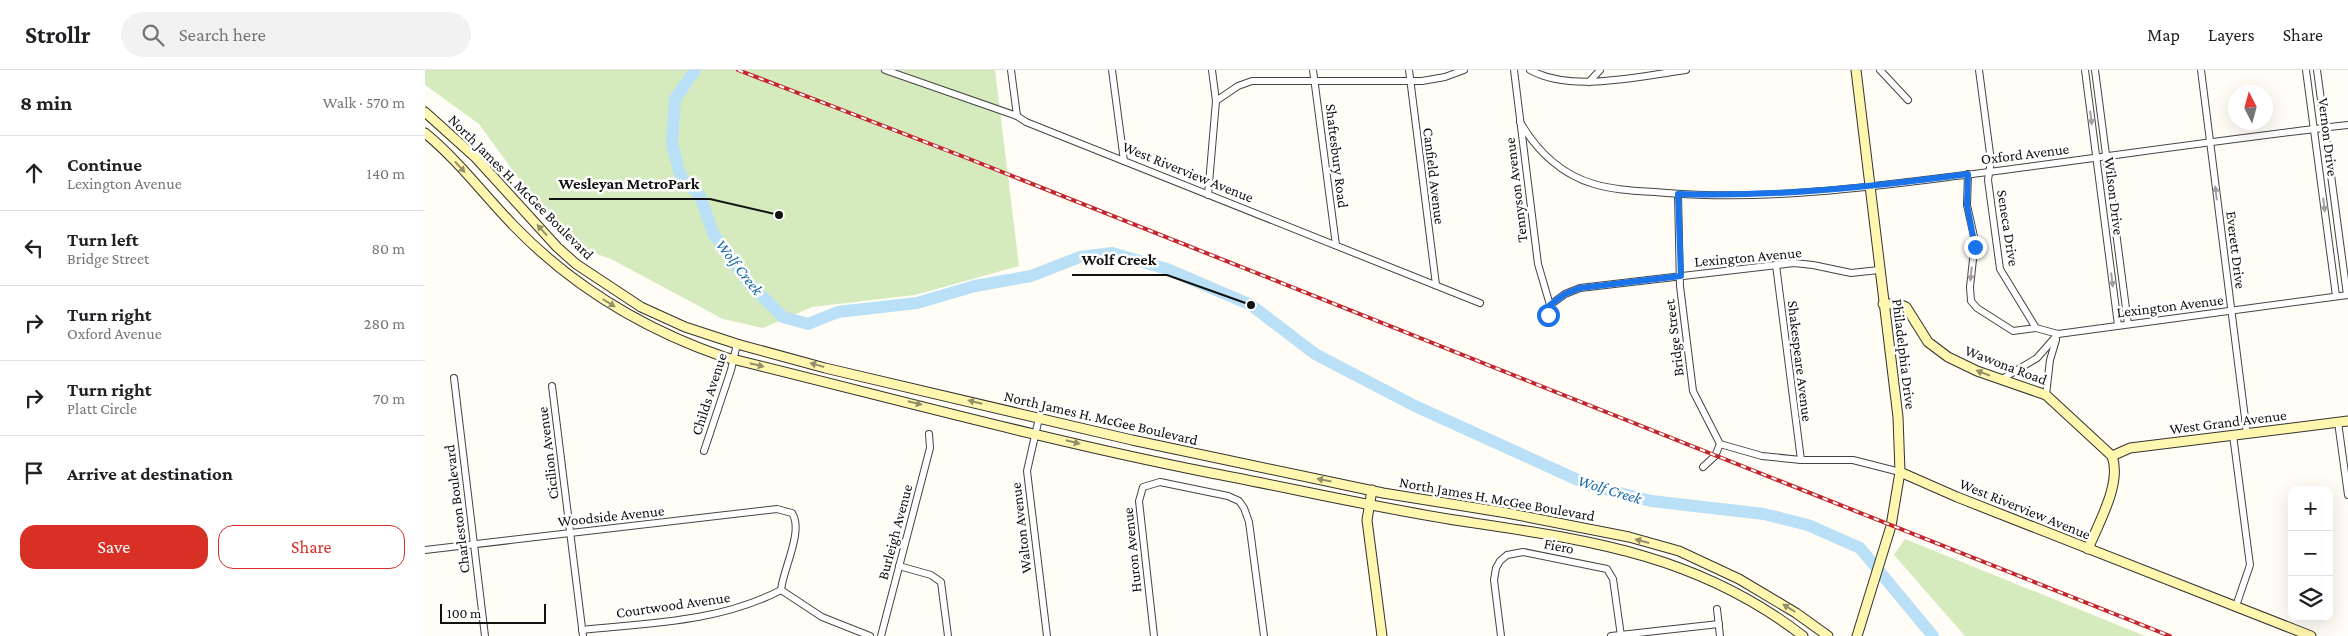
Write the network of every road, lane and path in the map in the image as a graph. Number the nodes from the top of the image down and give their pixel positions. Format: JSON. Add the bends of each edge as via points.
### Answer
{"nodes":[{"id":1,"x":885,"y":70,"type":"edge"},
{"id":2,"x":1011,"y":70,"type":"edge"},
{"id":3,"x":1111,"y":70,"type":"edge"},
{"id":4,"x":1213,"y":70,"type":"edge"},
{"id":5,"x":1313,"y":70,"type":"edge"},
{"id":6,"x":1409,"y":70,"type":"edge"},
{"id":7,"x":1464,"y":70,"type":"edge"},
{"id":8,"x":1514,"y":70,"type":"edge"},
{"id":9,"x":1530,"y":70,"type":"edge"},
{"id":10,"x":1600,"y":70,"type":"edge"},
{"id":11,"x":1686,"y":70,"type":"edge"},
{"id":12,"x":1856,"y":70,"type":"edge"},
{"id":13,"x":1881,"y":70,"type":"edge"},
{"id":14,"x":1979,"y":70,"type":"edge"},
{"id":15,"x":2085,"y":70,"type":"edge"},
{"id":16,"x":2095,"y":70,"type":"edge"},
{"id":17,"x":2201,"y":70,"type":"edge"},
{"id":18,"x":2306,"y":70,"type":"edge"},
{"id":19,"x":2317,"y":70,"type":"edge"},
{"id":20,"x":1315,"y":80,"type":"junction"},
{"id":21,"x":1410,"y":81,"type":"junction"},
{"id":22,"x":1589,"y":82,"type":"junction"},
{"id":23,"x":1909,"y":100,"type":"dead end"},
{"id":24,"x":1216,"y":101,"type":"junction"},
{"id":25,"x":425,"y":112,"type":"edge"},
{"id":26,"x":1017,"y":116,"type":"junction"},
{"id":27,"x":1520,"y":122,"type":"junction"},
{"id":28,"x":2348,"y":125,"type":"edge"},
{"id":29,"x":442,"y":126,"type":"junction"},
{"id":30,"x":2325,"y":128,"type":"junction"},
{"id":31,"x":2314,"y":129,"type":"junction"},
{"id":32,"x":429,"y":136,"type":"edge"},
{"id":33,"x":2210,"y":143,"type":"junction"},
{"id":34,"x":2106,"y":156,"type":"junction"},
{"id":35,"x":2096,"y":158,"type":"junction"},
{"id":36,"x":1124,"y":161,"type":"junction"},
{"id":37,"x":1989,"y":172,"type":"junction"},
{"id":38,"x":1968,"y":174,"type":"junction"},
{"id":39,"x":1869,"y":187,"type":"junction"},
{"id":40,"x":1678,"y":194,"type":"junction"},
{"id":41,"x":1208,"y":195,"type":"junction"},
{"id":42,"x":1336,"y":245,"type":"junction"},
{"id":43,"x":1775,"y":264,"type":"junction"},
{"id":44,"x":1879,"y":270,"type":"junction"},
{"id":45,"x":1681,"y":276,"type":"junction"},
{"id":46,"x":1435,"y":285,"type":"junction"},
{"id":47,"x":2347,"y":295,"type":"edge"},
{"id":48,"x":2336,"y":296,"type":"junction"},
{"id":49,"x":1480,"y":303,"type":"dead end"},
{"id":50,"x":1883,"y":304,"type":"junction"},
{"id":51,"x":1550,"y":305,"type":"junction"},
{"id":52,"x":2232,"y":311,"type":"junction"},
{"id":53,"x":1547,"y":320,"type":"dead end"},
{"id":54,"x":2128,"y":324,"type":"junction"},
{"id":55,"x":2118,"y":325,"type":"junction"},
{"id":56,"x":2036,"y":328,"type":"junction"},
{"id":57,"x":2058,"y":334,"type":"junction"},
{"id":58,"x":737,"y":344,"type":"junction"},
{"id":59,"x":734,"y":359,"type":"junction"},
{"id":60,"x":454,"y":378,"type":"dead end"},
{"id":61,"x":2002,"y":379,"type":"junction"},
{"id":62,"x":552,"y":386,"type":"dead end"},
{"id":63,"x":2046,"y":395,"type":"junction"},
{"id":64,"x":1039,"y":418,"type":"junction"},
{"id":65,"x":2348,"y":421,"type":"edge"},
{"id":66,"x":2338,"y":422,"type":"junction"},
{"id":67,"x":1035,"y":432,"type":"junction"},
{"id":68,"x":929,"y":434,"type":"dead end"},
{"id":69,"x":2247,"y":434,"type":"junction"},
{"id":70,"x":2233,"y":435,"type":"junction"},
{"id":71,"x":1720,"y":444,"type":"junction"},
{"id":72,"x":703,"y":451,"type":"dead end"},
{"id":73,"x":2112,"y":456,"type":"junction"},
{"id":74,"x":1801,"y":460,"type":"junction"},
{"id":75,"x":1703,"y":467,"type":"dead end"},
{"id":76,"x":1900,"y":472,"type":"junction"},
{"id":77,"x":1372,"y":490,"type":"junction"},
{"id":78,"x":2348,"y":495,"type":"edge"},
{"id":79,"x":1370,"y":504,"type":"junction"},
{"id":80,"x":570,"y":533,"type":"junction"},
{"id":81,"x":474,"y":545,"type":"junction"},
{"id":82,"x":2088,"y":549,"type":"junction"},
{"id":83,"x":425,"y":550,"type":"edge"},
{"id":84,"x":899,"y":566,"type":"junction"},
{"id":85,"x":781,"y":590,"type":"junction"},
{"id":86,"x":2236,"y":606,"type":"junction"},
{"id":87,"x":1717,"y":609,"type":"dead end"},
{"id":88,"x":1719,"y":624,"type":"junction"},
{"id":89,"x":582,"y":633,"type":"edge"},
{"id":90,"x":485,"y":636,"type":"edge"},
{"id":91,"x":870,"y":636,"type":"edge"},
{"id":92,"x":881,"y":636,"type":"edge"},
{"id":93,"x":948,"y":636,"type":"edge"},
{"id":94,"x":1047,"y":636,"type":"edge"},
{"id":95,"x":1154,"y":636,"type":"edge"},
{"id":96,"x":1264,"y":636,"type":"edge"},
{"id":97,"x":1382,"y":636,"type":"edge"},
{"id":98,"x":1501,"y":636,"type":"edge"},
{"id":99,"x":1611,"y":636,"type":"edge"},
{"id":100,"x":1621,"y":636,"type":"edge"},
{"id":101,"x":1720,"y":636,"type":"edge"},
{"id":102,"x":1803,"y":636,"type":"edge"},
{"id":103,"x":1829,"y":636,"type":"edge"},
{"id":104,"x":1857,"y":636,"type":"edge"},
{"id":105,"x":2311,"y":636,"type":"edge"}],
"edges":[{"from":1,"to":26,"type":"street","name":"West Riverview Avenue"},
{"from":2,"to":26,"type":"street"},
{"from":3,"to":36,"type":"street"},
{"from":4,"to":24,"type":"street"},
{"from":5,"to":20,"type":"street","name":"Shaftesbury Road"},
{"from":6,"to":21,"type":"street","name":"Canfield Avenue"},
{"from":7,"to":21,"type":"street","via":[[1436,80]]},
{"from":8,"to":27,"type":"street","name":"Tennyson Avenue"},
{"from":9,"to":22,"type":"street","via":[[1557,81]]},
{"from":10,"to":22,"type":"street"},
{"from":11,"to":22,"type":"street"},
{"from":12,"to":39,"type":"main road","name":"Philadelphia Drive"},
{"from":13,"to":23,"type":"street"},
{"from":14,"to":37,"type":"street","name":"Seneca Drive","via":[[1991,161]]},
{"from":15,"to":35,"type":"street","name":"Wilson Drive","one_way":true},
{"from":16,"to":34,"type":"street","name":"Wilson Drive"},
{"from":17,"to":33,"type":"street","name":"Everett Drive"},
{"from":18,"to":31,"type":"street","name":"Vernon Drive"},
{"from":19,"to":30,"type":"street","name":"Vernon Drive"},
{"from":20,"to":21,"type":"street"},
{"from":20,"to":24,"type":"street","via":[[1252,81]]},
{"from":20,"to":42,"type":"street","name":"Shaftesbury Road"},
{"from":21,"to":46,"type":"street","name":"Canfield Avenue"},
{"from":24,"to":41,"type":"street"},
{"from":25,"to":29,"type":"main road","name":"North James H. McGee Boulevard"},
{"from":26,"to":36,"type":"street","name":"West Riverview Avenue"},
{"from":27,"to":40,"type":"street","name":"Oxford Avenue","via":[[1530,139],[1548,157],[1576,177],[1607,187]]},
{"from":27,"to":51,"type":"street","name":"Tennyson Avenue","via":[[1538,264]]},
{"from":28,"to":30,"type":"street","name":"Oxford Avenue"},
{"from":29,"to":32,"type":"main road"},
{"from":58,"to":29,"type":"main road","name":"North James H. McGee Boulevard","one_way":true,"via":[[663,317],[587,272],[557,247],[476,158]]},
{"from":30,"to":31,"type":"street","name":"Oxford Avenue"},
{"from":30,"to":47,"type":"street","name":"Vernon Drive"},
{"from":31,"to":33,"type":"street","name":"Oxford Avenue"},
{"from":31,"to":48,"type":"street","name":"Vernon Drive","one_way":true},
{"from":32,"to":59,"type":"main road","name":"North James H. McGee Boulevard","one_way":true,"via":[[514,226],[568,275],[644,325]]},
{"from":33,"to":34,"type":"street","name":"Oxford Avenue"},
{"from":52,"to":33,"type":"street","name":"Everett Drive","one_way":true},
{"from":34,"to":35,"type":"street","name":"Oxford Avenue"},
{"from":34,"to":54,"type":"street","name":"Wilson Drive"},
{"from":35,"to":37,"type":"street","name":"Oxford Avenue"},
{"from":35,"to":55,"type":"street","name":"Wilson Drive","one_way":true},
{"from":36,"to":41,"type":"street","name":"West Riverview Avenue"},
{"from":37,"to":38,"type":"street","name":"Oxford Avenue"},
{"from":37,"to":56,"type":"street","name":"Seneca Drive","via":[[2000,269]]},
{"from":38,"to":39,"type":"street","name":"Oxford Avenue"},
{"from":38,"to":56,"type":"street","one_way":true,"via":[[1967,205],[1975,241],[1971,301],[2013,331]]},
{"from":39,"to":40,"type":"street","name":"Oxford Avenue","via":[[1779,194]]},
{"from":39,"to":44,"type":"main road","name":"Philadelphia Drive"},
{"from":40,"to":45,"type":"street","name":"Bridge Street"},
{"from":41,"to":42,"type":"street","name":"West Riverview Avenue"},
{"from":42,"to":46,"type":"street","name":"West Riverview Avenue"},
{"from":43,"to":44,"type":"street","name":"Lexington Avenue","via":[[1813,265],[1851,273]]},
{"from":43,"to":45,"type":"street","name":"Lexington Avenue"},
{"from":43,"to":74,"type":"street","name":"Shakespeare Avenue"},
{"from":44,"to":50,"type":"main road","name":"Philadelphia Drive"},
{"from":45,"to":51,"type":"street","name":"Lexington Avenue","via":[[1580,288]]},
{"from":45,"to":71,"type":"street","name":"Bridge Street","via":[[1693,392]]},
{"from":46,"to":49,"type":"street","name":"West Riverview Avenue"},
{"from":47,"to":48,"type":"street","name":"Lexington Avenue"},
{"from":48,"to":52,"type":"street","name":"Lexington Avenue"},
{"from":61,"to":50,"type":"main road","name":"Wawona Road","one_way":true,"via":[[1977,371],[1937,351],[1906,307]]},
{"from":50,"to":76,"type":"main road","name":"Philadelphia Drive","via":[[1898,417]]},
{"from":51,"to":53,"type":"street"},
{"from":52,"to":54,"type":"street","name":"Lexington Avenue"},
{"from":52,"to":69,"type":"street","name":"Everett Drive"},
{"from":54,"to":55,"type":"street","name":"Lexington Avenue"},
{"from":55,"to":57,"type":"street","name":"Lexington Avenue"},
{"from":56,"to":57,"type":"street"},
{"from":57,"to":61,"type":"street","via":[[2037,358]]},
{"from":57,"to":63,"type":"street","via":[[2050,360]]},
{"from":58,"to":59,"type":"street","name":"Childs Avenue"},
{"from":64,"to":58,"type":"main road","name":"North James H. McGee Boulevard","one_way":true},
{"from":59,"to":67,"type":"main road","name":"North James H. McGee Boulevard","one_way":true},
{"from":59,"to":72,"type":"street","name":"Childs Avenue"},
{"from":60,"to":81,"type":"street","name":"Charleston Boulevard"},
{"from":61,"to":63,"type":"main road","name":"Wawona Road"},
{"from":62,"to":80,"type":"street","name":"Cicilion Avenue"},
{"from":63,"to":73,"type":"main road","name":"Wawona Road"},
{"from":64,"to":67,"type":"street","name":"Walton Avenue"},
{"from":77,"to":64,"type":"main road","name":"North James H. McGee Boulevard","one_way":true},
{"from":65,"to":66,"type":"main road","name":"West Grand Avenue"},
{"from":66,"to":69,"type":"main road","name":"West Grand Avenue"},
{"from":66,"to":78,"type":"street"},
{"from":67,"to":79,"type":"main road","name":"North James H. McGee Boulevard","one_way":true,"via":[[1209,472]]},
{"from":67,"to":94,"type":"street","name":"Walton Avenue","via":[[1027,470]]},
{"from":68,"to":84,"type":"street","name":"Burleigh Avenue","via":[[930,448]]},
{"from":69,"to":70,"type":"main road","name":"West Grand Avenue"},
{"from":70,"to":73,"type":"main road","name":"West Grand Avenue","via":[[2130,448]]},
{"from":70,"to":86,"type":"street","via":[[2250,565]]},
{"from":71,"to":74,"type":"street","name":"West Riverview Avenue","via":[[1762,456]]},
{"from":71,"to":75,"type":"street","via":[[1715,456]]},
{"from":73,"to":82,"type":"main road","via":[[2115,478]]},
{"from":74,"to":76,"type":"street","name":"West Riverview Avenue","via":[[1853,460]]},
{"from":76,"to":82,"type":"main road","name":"West Riverview Avenue"},
{"from":76,"to":104,"type":"main road","name":"Philadelphia Drive","via":[[1891,526]]},
{"from":77,"to":79,"type":"main road"},
{"from":103,"to":77,"type":"main road","name":"North James H. McGee Boulevard","one_way":true,"via":[[1768,594],[1679,551],[1610,533]]},
{"from":79,"to":97,"type":"main road","via":[[1367,520]]},
{"from":79,"to":102,"type":"main road","name":"North James H. McGee Boulevard","via":[[1595,543],[1675,565],[1744,596]]},
{"from":80,"to":81,"type":"street","name":"Woodside Avenue"},
{"from":80,"to":85,"type":"street","name":"Woodside Avenue","via":[[777,509],[792,513],[796,518],[796,529]]},
{"from":80,"to":89,"type":"street","name":"Cicilion Avenue"},
{"from":81,"to":83,"type":"street","name":"Woodside Avenue"},
{"from":81,"to":90,"type":"street","name":"Charleston Boulevard"},
{"from":82,"to":86,"type":"main road","name":"West Riverview Avenue"},
{"from":84,"to":92,"type":"street","name":"Burleigh Avenue"},
{"from":84,"to":93,"type":"street","via":[[931,575],[941,582]]},
{"from":85,"to":89,"type":"street","name":"Courtwood Avenue","via":[[751,604],[715,614]]},
{"from":85,"to":91,"type":"street","via":[[822,617]]},
{"from":86,"to":105,"type":"main road","name":"West Riverview Avenue"},
{"from":87,"to":88,"type":"street"},
{"from":88,"to":100,"type":"street"},
{"from":88,"to":101,"type":"street"},
{"from":95,"to":96,"type":"street","name":"Huron Avenue","via":[[1139,511],[1143,487],[1156,482],[1239,502],[1247,514]]},
{"from":98,"to":100,"type":"street","name":"Fiero","via":[[1494,580],[1496,568],[1511,553],[1523,552],[1600,566],[1609,572],[1613,579]]},
{"from":99,"to":100,"type":"street"}]}
